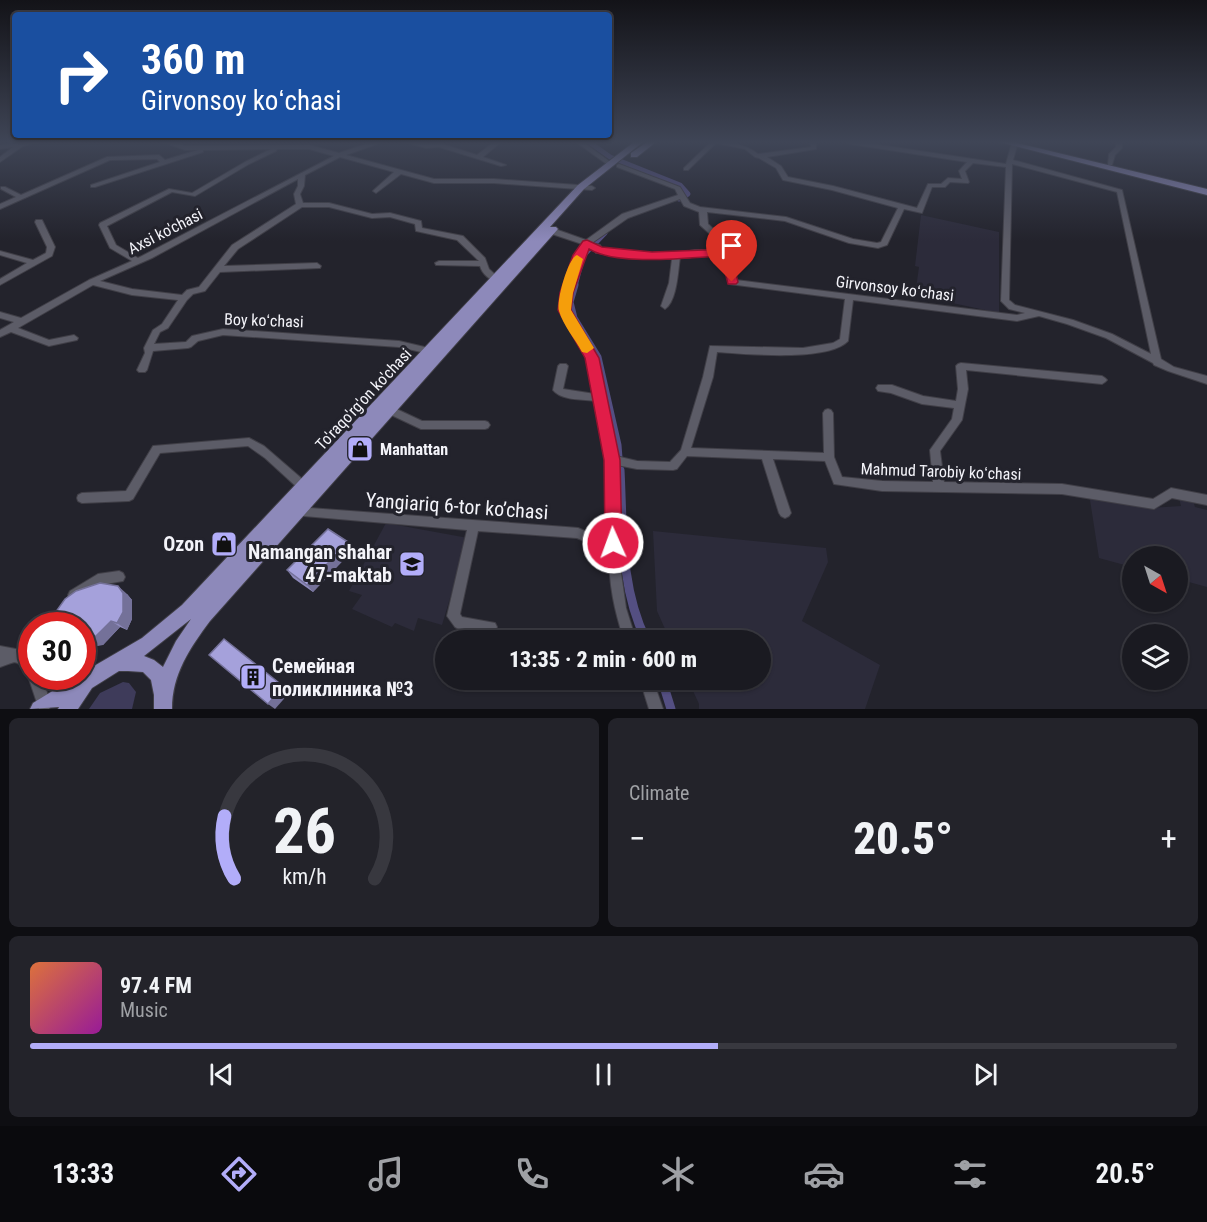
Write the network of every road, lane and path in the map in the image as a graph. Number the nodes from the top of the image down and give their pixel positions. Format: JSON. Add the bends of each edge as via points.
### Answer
{"nodes":[{"id":1,"x":69,"y":175,"type":"edge"},
{"id":2,"x":127,"y":175,"type":"edge"},
{"id":3,"x":227,"y":175,"type":"edge"},
{"id":4,"x":300,"y":175,"type":"edge"},
{"id":5,"x":302,"y":175,"type":"edge"},
{"id":6,"x":395,"y":175,"type":"edge"},
{"id":7,"x":416,"y":175,"type":"edge"},
{"id":8,"x":602,"y":175,"type":"edge"},
{"id":9,"x":649,"y":175,"type":"edge"},
{"id":10,"x":783,"y":175,"type":"edge"},
{"id":11,"x":963,"y":175,"type":"edge"},
{"id":12,"x":1009,"y":175,"type":"edge"},
{"id":13,"x":1059,"y":175,"type":"edge"},
{"id":14,"x":1141,"y":175,"type":"edge"},
{"id":15,"x":1157,"y":175,"type":"edge"},
{"id":16,"x":93,"y":186,"type":"dead end"},
{"id":17,"x":1207,"y":187,"type":"edge"},
{"id":18,"x":3,"y":188,"type":"dead end"},
{"id":19,"x":586,"y":188,"type":"junction"},
{"id":20,"x":376,"y":191,"type":"dead end"},
{"id":21,"x":1207,"y":192,"type":"edge"},
{"id":22,"x":20,"y":196,"type":"junction"},
{"id":23,"x":682,"y":198,"type":"junction"},
{"id":24,"x":300,"y":205,"type":"junction"},
{"id":25,"x":0,"y":207,"type":"edge"},
{"id":26,"x":902,"y":207,"type":"junction"},
{"id":27,"x":700,"y":209,"type":"junction"},
{"id":28,"x":99,"y":216,"type":"dead end"},
{"id":29,"x":39,"y":222,"type":"dead end"},
{"id":30,"x":103,"y":225,"type":"junction"},
{"id":31,"x":552,"y":231,"type":"junction"},
{"id":32,"x":590,"y":245,"type":"junction"},
{"id":33,"x":726,"y":252,"type":"junction"},
{"id":34,"x":0,"y":253,"type":"edge"},
{"id":35,"x":676,"y":256,"type":"junction"},
{"id":36,"x":138,"y":261,"type":"junction"},
{"id":37,"x":35,"y":263,"type":"junction"},
{"id":38,"x":439,"y":263,"type":"dead end"},
{"id":39,"x":482,"y":264,"type":"junction"},
{"id":40,"x":317,"y":266,"type":"dead end"},
{"id":41,"x":219,"y":268,"type":"junction"},
{"id":42,"x":496,"y":279,"type":"junction"},
{"id":43,"x":0,"y":282,"type":"edge"},
{"id":44,"x":92,"y":282,"type":"junction"},
{"id":45,"x":849,"y":296,"type":"junction"},
{"id":46,"x":184,"y":298,"type":"junction"},
{"id":47,"x":665,"y":306,"type":"dead end"},
{"id":48,"x":1039,"y":313,"type":"junction"},
{"id":49,"x":0,"y":315,"type":"edge"},
{"id":50,"x":21,"y":321,"type":"junction"},
{"id":51,"x":10,"y":328,"type":"junction"},
{"id":52,"x":0,"y":334,"type":"edge"},
{"id":53,"x":74,"y":338,"type":"dead end"},
{"id":54,"x":148,"y":348,"type":"junction"},
{"id":55,"x":430,"y":351,"type":"junction"},
{"id":56,"x":1157,"y":363,"type":"junction"},
{"id":57,"x":562,"y":366,"type":"dead end"},
{"id":58,"x":142,"y":370,"type":"dead end"},
{"id":59,"x":1102,"y":380,"type":"dead end"},
{"id":60,"x":1207,"y":380,"type":"edge"},
{"id":61,"x":881,"y":388,"type":"dead end"},
{"id":62,"x":600,"y":398,"type":"junction"},
{"id":63,"x":960,"y":405,"type":"junction"},
{"id":64,"x":390,"y":410,"type":"junction"},
{"id":65,"x":828,"y":413,"type":"dead end"},
{"id":66,"x":485,"y":425,"type":"dead end"},
{"id":67,"x":685,"y":452,"type":"junction"},
{"id":68,"x":766,"y":454,"type":"junction"},
{"id":69,"x":829,"y":457,"type":"junction"},
{"id":70,"x":613,"y":461,"type":"junction"},
{"id":71,"x":939,"y":486,"type":"junction"},
{"id":72,"x":304,"y":487,"type":"junction"},
{"id":73,"x":82,"y":498,"type":"dead end"},
{"id":74,"x":1207,"y":500,"type":"edge"},
{"id":75,"x":295,"y":512,"type":"junction"},
{"id":76,"x":785,"y":513,"type":"dead end"},
{"id":77,"x":473,"y":526,"type":"junction"},
{"id":78,"x":614,"y":549,"type":"junction"},
{"id":79,"x":119,"y":578,"type":"dead end"},
{"id":80,"x":66,"y":601,"type":"edge"},
{"id":81,"x":491,"y":627,"type":"dead end"},
{"id":82,"x":627,"y":630,"type":"edge"},
{"id":83,"x":0,"y":652,"type":"edge"},
{"id":84,"x":18,"y":654,"type":"edge"},
{"id":85,"x":18,"y":657,"type":"edge"},
{"id":86,"x":0,"y":661,"type":"edge"},
{"id":87,"x":104,"y":670,"type":"junction"},
{"id":88,"x":38,"y":690,"type":"edge"},
{"id":89,"x":649,"y":690,"type":"edge"},
{"id":90,"x":161,"y":704,"type":"edge"},
{"id":91,"x":42,"y":708,"type":"edge"},
{"id":92,"x":67,"y":709,"type":"edge"},
{"id":93,"x":656,"y":709,"type":"edge"}],
"edges":[{"from":1,"to":22,"type":"street"},
{"from":2,"to":16,"type":"street"},
{"from":3,"to":30,"type":"street","via":[[193,195],[171,190]]},
{"from":4,"to":36,"type":"street","name":"Axsi ko'chasi"},
{"from":5,"to":24,"type":"street","via":[[297,194]]},
{"from":6,"to":20,"type":"street"},
{"from":7,"to":19,"type":"street","via":[[442,182],[494,181]]},
{"from":8,"to":19,"type":"main road","name":"To'raqo'rg'on ko'chasi"},
{"from":9,"to":23,"type":"street","via":[[674,186]]},
{"from":10,"to":26,"type":"street","via":[[785,179]]},
{"from":11,"to":26,"type":"street","via":[[966,182],[948,180],[944,186],[929,186],[920,211]]},
{"from":12,"to":48,"type":"street","via":[[1005,301],[1012,307]]},
{"from":13,"to":56,"type":"street","via":[[1121,193]]},
{"from":14,"to":21,"type":"main road"},
{"from":15,"to":17,"type":"main road"},
{"from":18,"to":22,"type":"street"},
{"from":19,"to":31,"type":"main road","name":"To'raqo'rg'on ko'chasi"},
{"from":19,"to":42,"type":"main road","name":"To'raqo'rg'on ko'chasi"},
{"from":22,"to":25,"type":"street"},
{"from":23,"to":27,"type":"street"},
{"from":23,"to":32,"type":"street","via":[[625,216]]},
{"from":24,"to":39,"type":"street","via":[[390,215],[418,223],[419,230],[460,238]]},
{"from":24,"to":41,"type":"street","via":[[235,247]]},
{"from":26,"to":27,"type":"street","via":[[884,243],[878,246],[841,239],[786,219]]},
{"from":27,"to":33,"type":"street","via":[[704,225],[724,242]]},
{"from":28,"to":30,"type":"street"},
{"from":29,"to":37,"type":"street","via":[[51,250]]},
{"from":30,"to":36,"type":"street","via":[[113,246]]},
{"from":31,"to":32,"type":"street"},
{"from":31,"to":64,"type":"main road","name":"To'raqo'rg'on ko'chasi"},
{"from":32,"to":35,"type":"street","via":[[599,251]]},
{"from":32,"to":62,"type":"street","via":[[577,260],[565,310],[590,352]]},
{"from":33,"to":35,"type":"street"},
{"from":33,"to":45,"type":"street","name":"Girvonsoy koʻchasi","via":[[732,282]]},
{"from":34,"to":37,"type":"street"},
{"from":35,"to":47,"type":"street"},
{"from":36,"to":44,"type":"street","name":"Axsi ko'chasi"},
{"from":37,"to":43,"type":"street"},
{"from":38,"to":39,"type":"street"},
{"from":39,"to":42,"type":"street"},
{"from":40,"to":41,"type":"street"},
{"from":41,"to":46,"type":"street","via":[[202,289]]},
{"from":42,"to":55,"type":"main road","name":"To'raqo'rg'on ko'chasi"},
{"from":44,"to":46,"type":"street"},
{"from":44,"to":50,"type":"street","name":"Axsi ko'chasi"},
{"from":45,"to":48,"type":"street","name":"Girvonsoy koʻchasi","via":[[1017,318]]},
{"from":45,"to":67,"type":"street","via":[[844,341],[839,346],[788,351],[714,343]]},
{"from":46,"to":54,"type":"street","via":[[165,326],[157,330]]},
{"from":48,"to":56,"type":"street","name":"Girvonsoy koʻchasi","via":[[1108,336]]},
{"from":49,"to":50,"type":"street"},
{"from":50,"to":51,"type":"street","name":"Axsi ko'chasi"},
{"from":51,"to":52,"type":"street","name":"Axsi ko'chasi"},
{"from":51,"to":53,"type":"street","via":[[50,343]]},
{"from":54,"to":55,"type":"street","name":"Boy koʻchasi","via":[[188,345],[195,338],[223,332],[399,344]]},
{"from":54,"to":58,"type":"street"},
{"from":55,"to":72,"type":"main road","name":"To'raqo'rg'on ko'chasi"},
{"from":56,"to":60,"type":"street","name":"Girvonsoy koʻchasi"},
{"from":57,"to":62,"type":"street","via":[[558,390]]},
{"from":59,"to":63,"type":"street","via":[[961,366]]},
{"from":61,"to":63,"type":"street","via":[[922,400]]},
{"from":62,"to":70,"type":"street"},
{"from":63,"to":71,"type":"street","via":[[957,420],[937,444]]},
{"from":64,"to":66,"type":"street","via":[[421,424]]},
{"from":64,"to":75,"type":"main road","name":"To'raqo'rg'on ko'chasi"},
{"from":65,"to":69,"type":"street"},
{"from":67,"to":68,"type":"street"},
{"from":67,"to":70,"type":"street","via":[[673,466]]},
{"from":68,"to":69,"type":"street"},
{"from":68,"to":76,"type":"street"},
{"from":69,"to":71,"type":"street","name":"Mahmud Tarobiy koʻchasi","via":[[838,481]]},
{"from":70,"to":78,"type":"street"},
{"from":71,"to":74,"type":"street","name":"Mahmud Tarobiy koʻchasi","via":[[1062,489],[1154,504],[1171,493]]},
{"from":72,"to":73,"type":"street","via":[[249,442],[157,449],[129,496]]},
{"from":72,"to":87,"type":"main road","name":"To'raqo'rg'on ko'chasi","via":[[169,629]]},
{"from":75,"to":77,"type":"street","name":"Yangiаriq 6-tor koʼchasi"},
{"from":75,"to":90,"type":"main road","name":"To'raqo'rg'on ko'chasi","via":[[188,636]]},
{"from":77,"to":78,"type":"street","name":"Yangiаriq 6-tor koʼchasi","via":[[578,533]]},
{"from":77,"to":81,"type":"street","via":[[453,615],[459,623]]},
{"from":78,"to":82,"type":"street","via":[[620,608]]},
{"from":79,"to":80,"type":"street","via":[[98,580]]},
{"from":83,"to":84,"type":"street"},
{"from":85,"to":86,"type":"street"},
{"from":87,"to":90,"type":"main road","via":[[134,661],[146,663],[161,680]]},
{"from":87,"to":91,"type":"main road"},
{"from":87,"to":92,"type":"main road","via":[[78,693]]},
{"from":88,"to":91,"type":"street"},
{"from":89,"to":93,"type":"street"}]}
